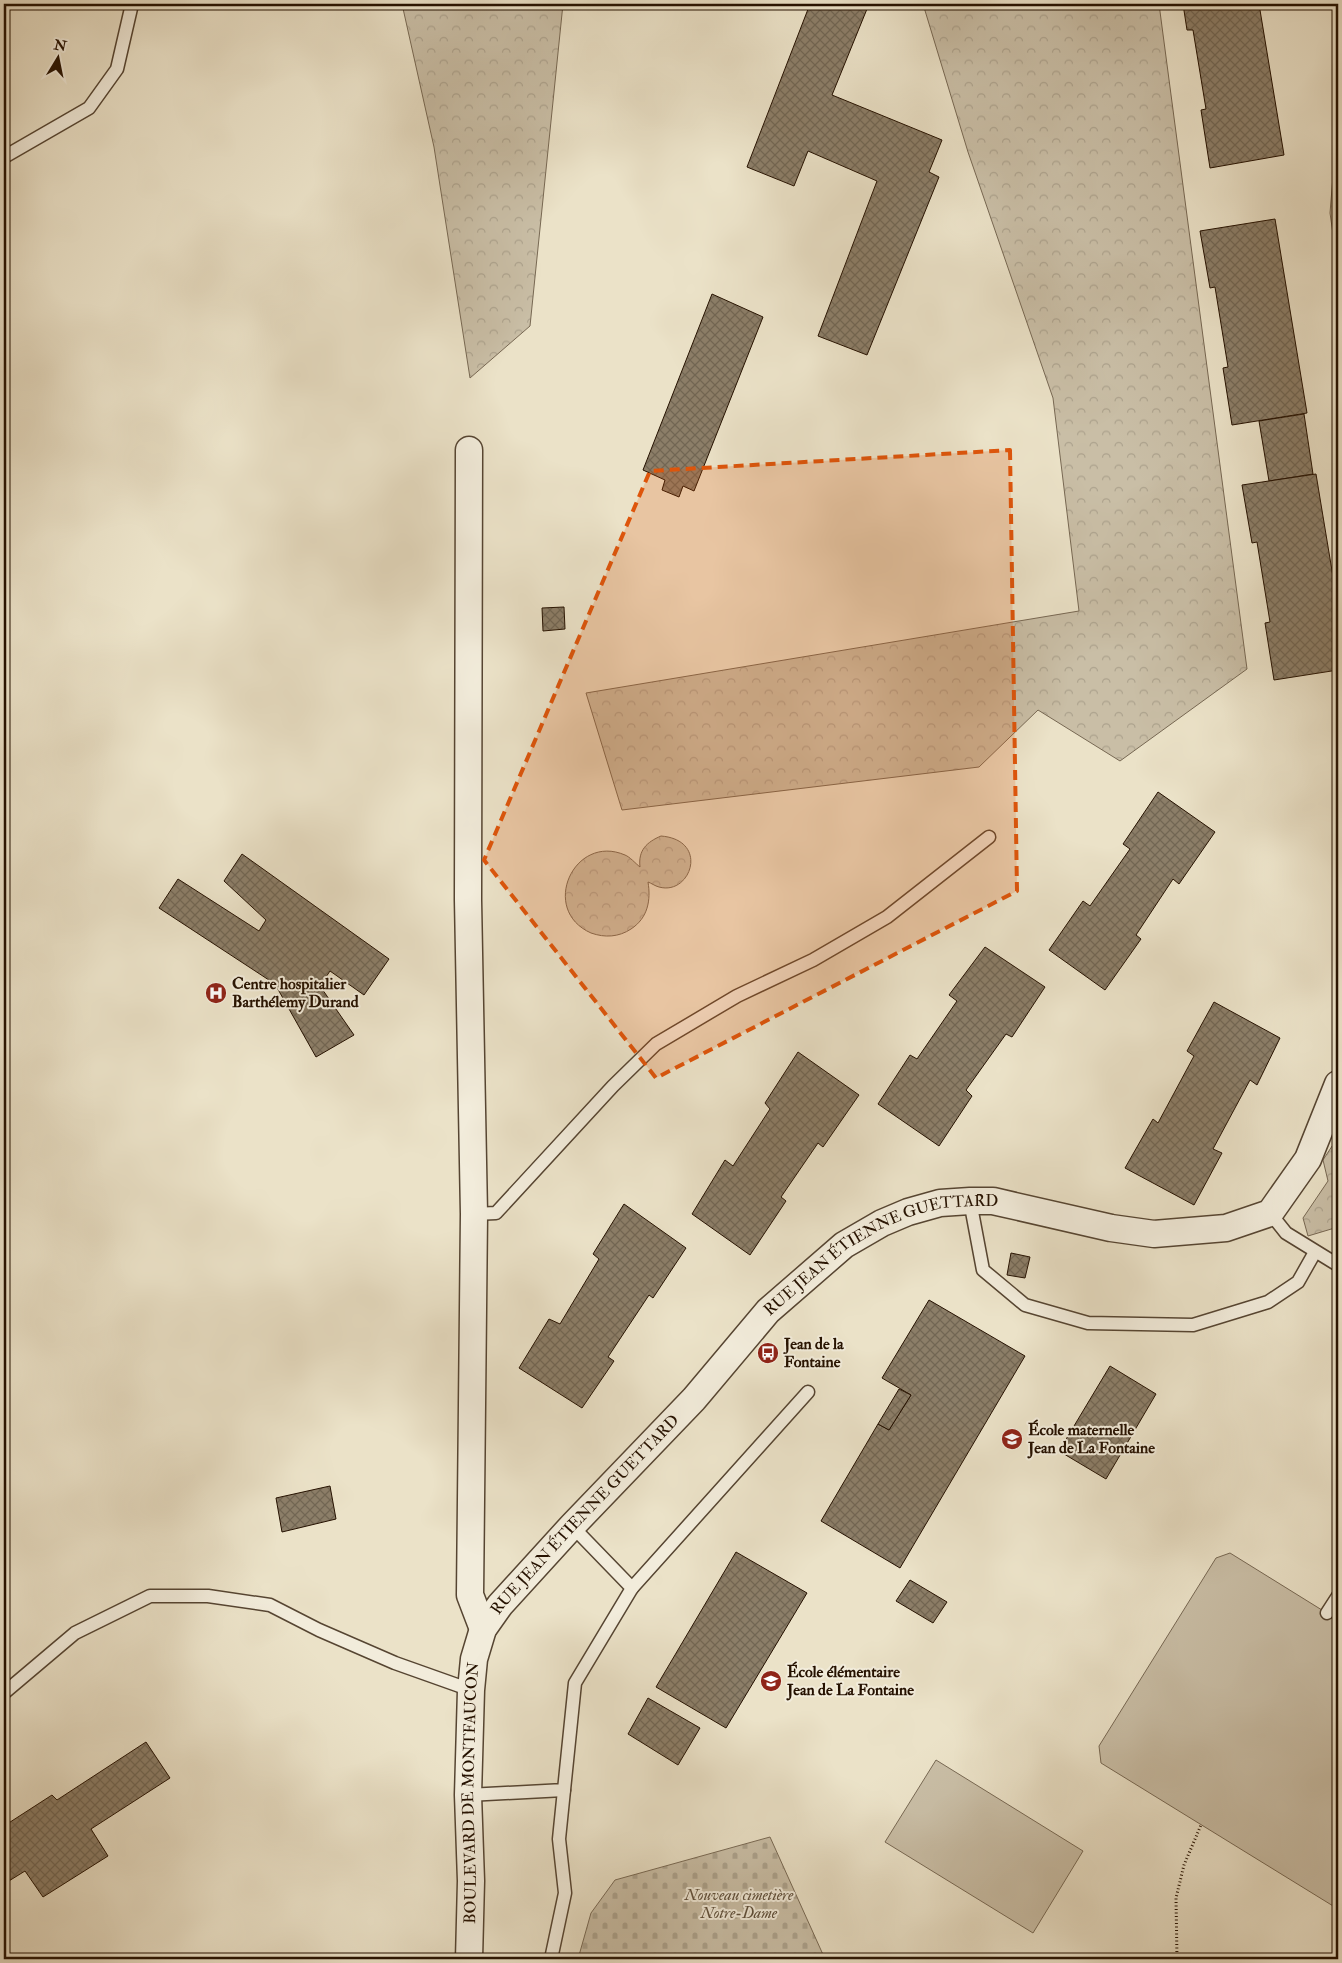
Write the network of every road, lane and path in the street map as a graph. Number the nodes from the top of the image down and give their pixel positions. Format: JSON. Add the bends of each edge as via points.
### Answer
{"nodes":[{"id":1,"x":132,"y":4,"type":"edge"},
{"id":2,"x":4,"y":157,"type":"edge"},
{"id":3,"x":469,"y":450,"type":"dead end"},
{"id":4,"x":989,"y":837,"type":"dead end"},
{"id":5,"x":1338,"y":1084,"type":"edge"},
{"id":6,"x":970,"y":1201,"type":"junction"},
{"id":7,"x":1270,"y":1213,"type":"junction"},
{"id":8,"x":474,"y":1214,"type":"junction"},
{"id":9,"x":1315,"y":1252,"type":"junction"},
{"id":10,"x":1338,"y":1265,"type":"edge"},
{"id":11,"x":808,"y":1392,"type":"dead end"},
{"id":12,"x":572,"y":1526,"type":"junction"},
{"id":13,"x":632,"y":1588,"type":"junction"},
{"id":14,"x":1338,"y":1596,"type":"edge"},
{"id":15,"x":1327,"y":1613,"type":"dead end"},
{"id":16,"x":483,"y":1629,"type":"junction"},
{"id":17,"x":471,"y":1690,"type":"junction"},
{"id":18,"x":4,"y":1693,"type":"edge"},
{"id":19,"x":564,"y":1790,"type":"junction"},
{"id":20,"x":468,"y":1795,"type":"junction"},
{"id":21,"x":1202,"y":1825,"type":"dead end"},
{"id":22,"x":469,"y":1959,"type":"edge"},
{"id":23,"x":551,"y":1959,"type":"edge"},
{"id":24,"x":1177,"y":1959,"type":"edge"}],
"edges":[{"from":1,"to":2,"type":"lane","via":[[116,69],[90,108]]},
{"from":3,"to":8,"type":"street","via":[[468,900]]},
{"from":4,"to":8,"type":"lane","via":[[887,916],[813,960],[737,996],[656,1044],[496,1213]]},
{"from":5,"to":7,"type":"street","via":[[1308,1159]]},
{"from":6,"to":7,"type":"street","name":"RUE JEAN ÉTIENNE GUETTARD","via":[[993,1202],[1110,1228],[1154,1234],[1226,1228]]},
{"from":6,"to":9,"type":"lane","via":[[983,1270],[1024,1305],[1088,1323],[1193,1325],[1268,1302],[1298,1282]]},
{"from":6,"to":12,"type":"street","name":"RUE JEAN ÉTIENNE GUETTARD","via":[[940,1203],[908,1212],[844,1245],[768,1311],[694,1399]]},
{"from":7,"to":9,"type":"lane","via":[[1286,1233]]},
{"from":8,"to":16,"type":"street","via":[[470,1595]]},
{"from":9,"to":10,"type":"lane"},
{"from":11,"to":13,"type":"lane"},
{"from":12,"to":13,"type":"lane"},
{"from":12,"to":16,"type":"street","name":"RUE JEAN ÉTIENNE GUETTARD","via":[[500,1605]]},
{"from":13,"to":19,"type":"lane","via":[[575,1683]]},
{"from":14,"to":15,"type":"lane"},
{"from":16,"to":17,"type":"street","name":"BOULEVARD DE MONTFAUCON","via":[[474,1659]]},
{"from":17,"to":18,"type":"lane","via":[[395,1663],[270,1605],[208,1596],[150,1596],[75,1633]]},
{"from":17,"to":20,"type":"street","name":"BOULEVARD DE MONTFAUCON"},
{"from":19,"to":20,"type":"lane"},
{"from":19,"to":23,"type":"lane","via":[[559,1839],[566,1893]]},
{"from":20,"to":22,"type":"street","name":"BOULEVARD DE MONTFAUCON"},
{"from":21,"to":24,"type":"path","via":[[1184,1865],[1176,1898]]}]}
